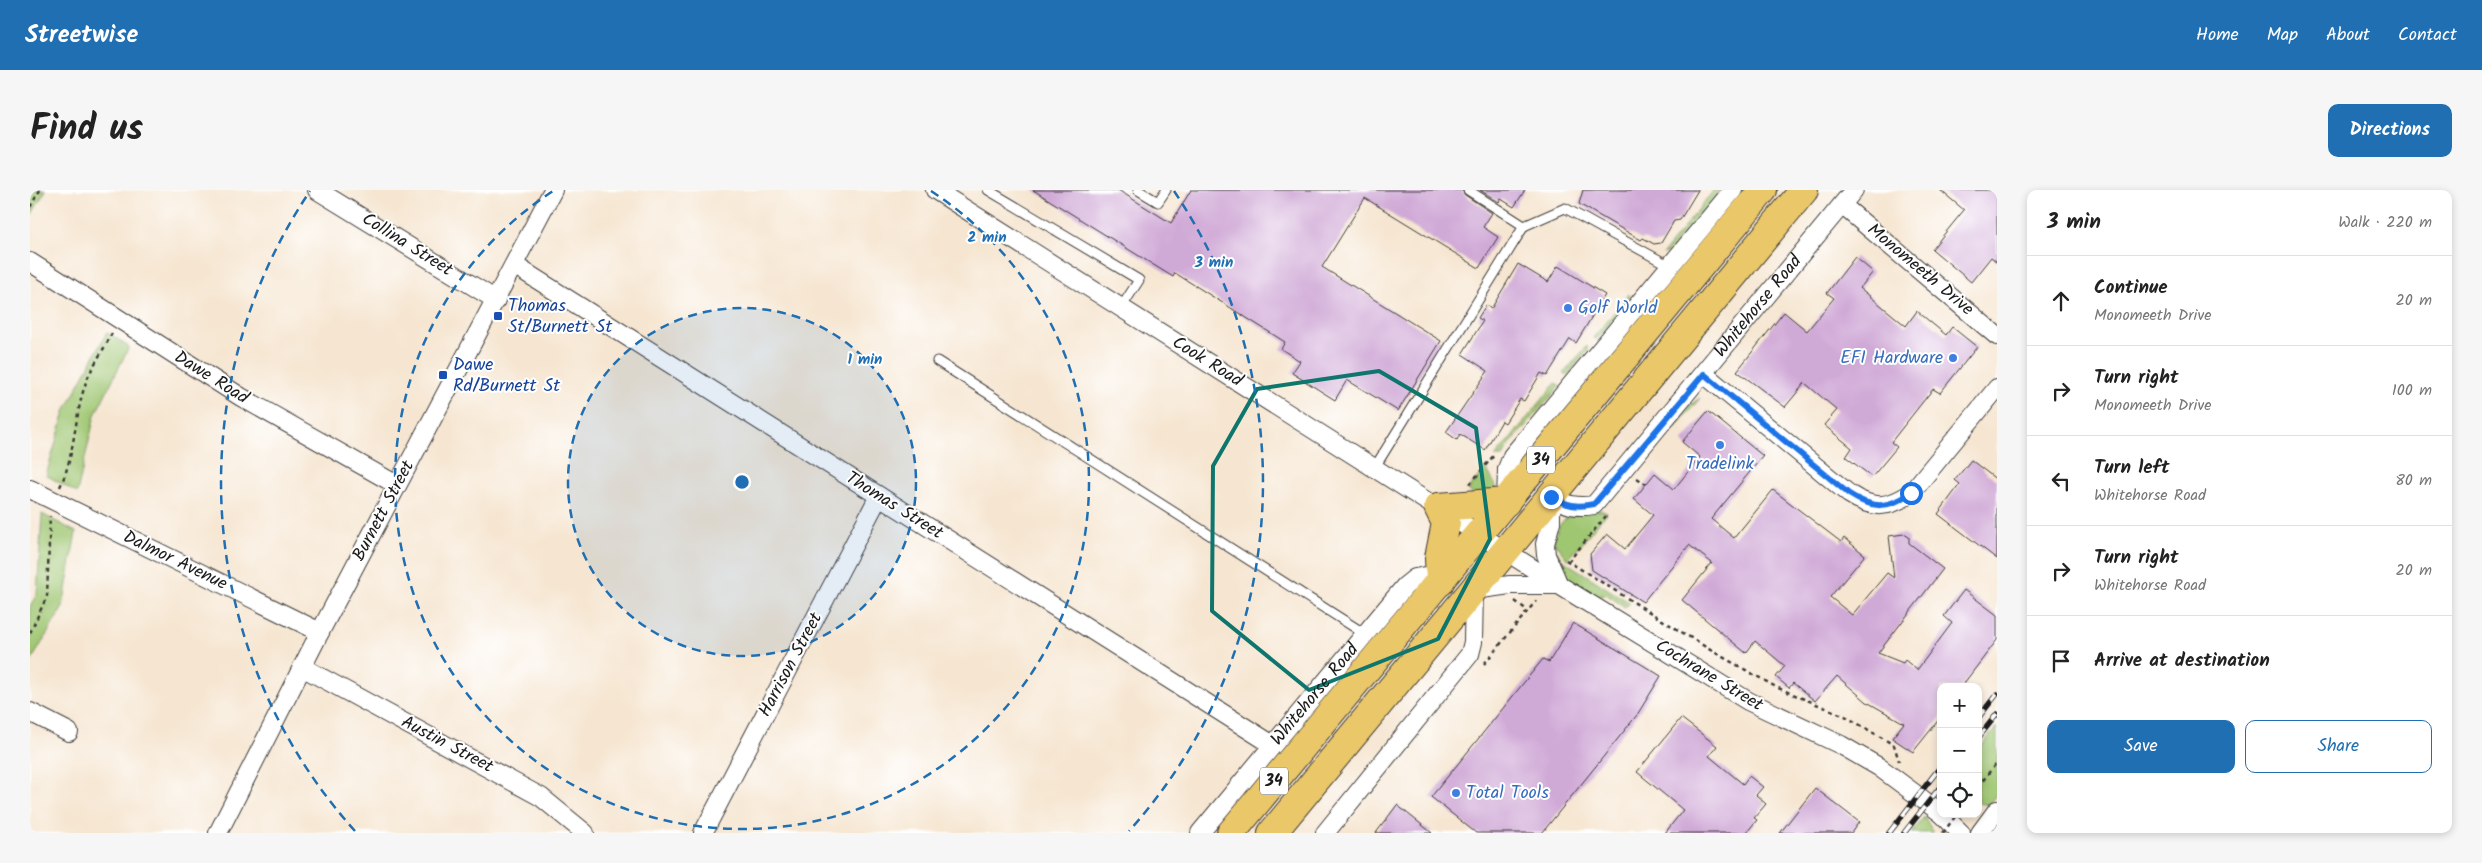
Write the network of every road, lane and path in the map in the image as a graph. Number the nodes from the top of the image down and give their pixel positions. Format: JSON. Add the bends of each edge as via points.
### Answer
{"nodes":[{"id":1,"x":40,"y":190,"type":"edge"},
{"id":2,"x":317,"y":190,"type":"edge"},
{"id":3,"x":553,"y":190,"type":"edge"},
{"id":4,"x":935,"y":190,"type":"edge"},
{"id":5,"x":988,"y":190,"type":"edge"},
{"id":6,"x":1138,"y":190,"type":"edge"},
{"id":7,"x":1166,"y":190,"type":"edge"},
{"id":8,"x":1468,"y":190,"type":"edge"},
{"id":9,"x":1733,"y":190,"type":"edge"},
{"id":10,"x":1763,"y":190,"type":"edge"},
{"id":11,"x":1804,"y":190,"type":"edge"},
{"id":12,"x":1854,"y":190,"type":"edge"},
{"id":13,"x":1842,"y":205,"type":"junction"},
{"id":14,"x":30,"y":207,"type":"edge"},
{"id":15,"x":1524,"y":226,"type":"junction"},
{"id":16,"x":30,"y":262,"type":"edge"},
{"id":17,"x":514,"y":265,"type":"junction"},
{"id":18,"x":1670,"y":266,"type":"junction"},
{"id":19,"x":496,"y":300,"type":"junction"},
{"id":20,"x":1121,"y":308,"type":"junction"},
{"id":21,"x":119,"y":319,"type":"junction"},
{"id":22,"x":1997,"y":336,"type":"edge"},
{"id":23,"x":937,"y":360,"type":"dead end"},
{"id":24,"x":1704,"y":374,"type":"junction"},
{"id":25,"x":1997,"y":388,"type":"edge"},
{"id":26,"x":1376,"y":467,"type":"junction"},
{"id":27,"x":1637,"y":478,"type":"dead end"},
{"id":28,"x":1646,"y":484,"type":"dead end"},
{"id":29,"x":397,"y":485,"type":"junction"},
{"id":30,"x":30,"y":489,"type":"edge"},
{"id":31,"x":879,"y":496,"type":"junction"},
{"id":32,"x":1551,"y":497,"type":"junction"},
{"id":33,"x":54,"y":501,"type":"junction"},
{"id":34,"x":1506,"y":502,"type":"junction"},
{"id":35,"x":1438,"y":507,"type":"junction"},
{"id":36,"x":1479,"y":533,"type":"junction"},
{"id":37,"x":1507,"y":550,"type":"junction"},
{"id":38,"x":1440,"y":582,"type":"junction"},
{"id":39,"x":1559,"y":585,"type":"junction"},
{"id":40,"x":1474,"y":590,"type":"junction"},
{"id":41,"x":320,"y":632,"type":"junction"},
{"id":42,"x":30,"y":633,"type":"edge"},
{"id":43,"x":1365,"y":634,"type":"junction"},
{"id":44,"x":302,"y":667,"type":"junction"},
{"id":45,"x":30,"y":712,"type":"edge"},
{"id":46,"x":69,"y":732,"type":"dead end"},
{"id":47,"x":1273,"y":745,"type":"junction"},
{"id":48,"x":1997,"y":762,"type":"edge"},
{"id":49,"x":1982,"y":782,"type":"edge"},
{"id":50,"x":1937,"y":810,"type":"edge"},
{"id":51,"x":1997,"y":810,"type":"edge"},
{"id":52,"x":1946,"y":818,"type":"edge"},
{"id":53,"x":1954,"y":818,"type":"edge"},
{"id":54,"x":218,"y":833,"type":"edge"},
{"id":55,"x":585,"y":833,"type":"edge"},
{"id":56,"x":703,"y":833,"type":"edge"},
{"id":57,"x":1200,"y":833,"type":"edge"},
{"id":58,"x":1231,"y":833,"type":"edge"},
{"id":59,"x":1272,"y":833,"type":"edge"},
{"id":60,"x":1326,"y":833,"type":"edge"},
{"id":61,"x":1943,"y":833,"type":"edge"},
{"id":62,"x":1963,"y":833,"type":"edge"},
{"id":63,"x":1979,"y":833,"type":"edge"}],
"edges":[{"from":1,"to":14,"type":"path"},
{"from":2,"to":19,"type":"street","name":"Collina Street"},
{"from":3,"to":17,"type":"street","name":"Burnett Street"},
{"from":4,"to":20,"type":"street","name":"Cook Road"},
{"from":5,"to":20,"type":"lane","via":[[1138,280]]},
{"from":6,"to":7,"type":"lane","via":[[1158,202]]},
{"from":8,"to":15,"type":"lane"},
{"from":9,"to":18,"type":"street"},
{"from":10,"to":34,"type":"highway","name":"Whitehorse Road","number":"34"},
{"from":11,"to":32,"type":"highway","number":"34"},
{"from":12,"to":13,"type":"street","name":"Whitehorse Road"},
{"from":13,"to":22,"type":"street","name":"Monomeeth Drive"},
{"from":13,"to":24,"type":"street","name":"Whitehorse Road"},
{"from":15,"to":18,"type":"lane","via":[[1566,208]]},
{"from":15,"to":26,"type":"lane"},
{"from":16,"to":21,"type":"street","name":"Dawe Road"},
{"from":17,"to":19,"type":"street","name":"Burnett Street"},
{"from":17,"to":31,"type":"street","name":"Thomas Street"},
{"from":18,"to":34,"type":"street","via":[[1512,456],[1507,469]]},
{"from":19,"to":29,"type":"street","name":"Burnett Street"},
{"from":20,"to":26,"type":"street","name":"Cook Road"},
{"from":21,"to":29,"type":"street","name":"Dawe Road","via":[[241,398]]},
{"from":21,"to":33,"type":"path","via":[[86,384],[75,424],[68,470]]},
{"from":23,"to":43,"type":"lane"},
{"from":24,"to":25,"type":"street","via":[[1849,494],[1872,506],[1896,501],[1911,493]]},
{"from":24,"to":32,"type":"street","name":"Whitehorse Road","via":[[1594,504],[1568,506]]},
{"from":26,"to":35,"type":"street","name":"Cook Road"},
{"from":27,"to":28,"type":"path"},
{"from":29,"to":41,"type":"street","name":"Burnett Street"},
{"from":30,"to":33,"type":"street","name":"Dalmor Avenue"},
{"from":31,"to":47,"type":"street","name":"Thomas Street"},
{"from":31,"to":56,"type":"street","name":"Harrison Street"},
{"from":32,"to":37,"type":"highway","number":"34"},
{"from":32,"to":39,"type":"street","via":[[1546,556]]},
{"from":33,"to":41,"type":"street","name":"Dalmor Avenue"},
{"from":33,"to":42,"type":"path","via":[[49,521],[47,596]]},
{"from":34,"to":35,"type":"highway"},
{"from":34,"to":36,"type":"highway","name":"Whitehorse Road","number":"34"},
{"from":35,"to":36,"type":"street","name":"Cook Road"},
{"from":35,"to":38,"type":"highway","via":[[1446,523]]},
{"from":36,"to":37,"type":"street","name":"Cochrane Street"},
{"from":36,"to":38,"type":"highway","name":"Whitehorse Road","number":"34"},
{"from":37,"to":39,"type":"street","name":"Cochrane Street"},
{"from":37,"to":40,"type":"highway","number":"34"},
{"from":38,"to":43,"type":"street","name":"Whitehorse Road","via":[[1426,576],[1415,578]]},
{"from":38,"to":58,"type":"highway","name":"Whitehorse Road","number":"34"},
{"from":39,"to":40,"type":"street","via":[[1510,584]]},
{"from":39,"to":50,"type":"street","name":"Cochrane Street","via":[[1748,701],[1841,745],[1879,767]]},
{"from":40,"to":59,"type":"highway","number":"34"},
{"from":40,"to":60,"type":"street","via":[[1474,642],[1470,654]]},
{"from":41,"to":44,"type":"street","name":"Burnett Street"},
{"from":43,"to":47,"type":"street","name":"Whitehorse Road"},
{"from":44,"to":54,"type":"street","name":"Burnett Street"},
{"from":44,"to":55,"type":"street","name":"Austin Street","via":[[541,797]]},
{"from":45,"to":46,"type":"street"},
{"from":47,"to":57,"type":"street","name":"Whitehorse Road"},
{"from":48,"to":49,"type":"path"},
{"from":51,"to":63,"type":"street"},
{"from":52,"to":62,"type":"street","name":"Cochrane Street"},
{"from":53,"to":61,"type":"path","bridge":true},
{"from":62,"to":63,"type":"street","via":[[1971,830]]}]}
